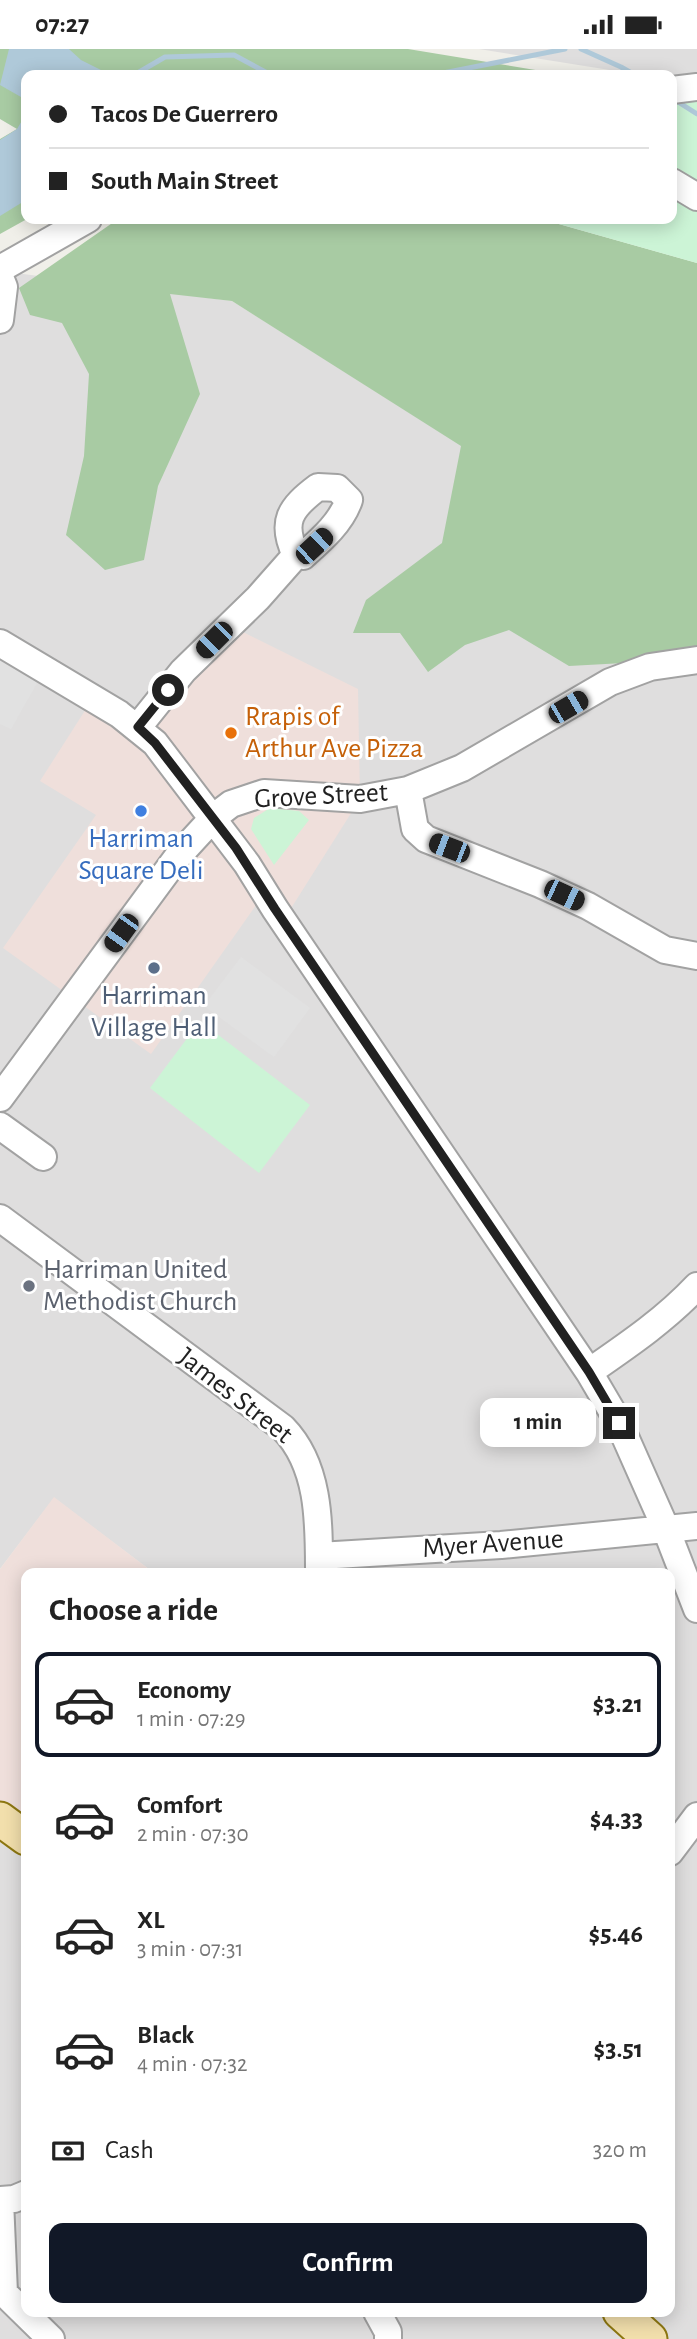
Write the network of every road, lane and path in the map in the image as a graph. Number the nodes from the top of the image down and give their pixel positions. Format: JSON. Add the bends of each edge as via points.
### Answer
{"nodes":[{"id":1,"x":697,"y":87,"type":"edge"},
{"id":2,"x":677,"y":89,"type":"edge"},
{"id":3,"x":677,"y":185,"type":"edge"},
{"id":4,"x":697,"y":197,"type":"edge"},
{"id":5,"x":79,"y":224,"type":"edge"},
{"id":6,"x":0,"y":269,"type":"edge"},
{"id":7,"x":0,"y":277,"type":"edge"},
{"id":8,"x":0,"y":320,"type":"edge"},
{"id":9,"x":296,"y":555,"type":"dead end"},
{"id":10,"x":0,"y":643,"type":"edge"},
{"id":11,"x":697,"y":660,"type":"edge"},
{"id":12,"x":138,"y":727,"type":"junction"},
{"id":13,"x":408,"y":790,"type":"junction"},
{"id":14,"x":214,"y":817,"type":"junction"},
{"id":15,"x":697,"y":956,"type":"edge"},
{"id":16,"x":0,"y":1098,"type":"edge"},
{"id":17,"x":0,"y":1126,"type":"edge"},
{"id":18,"x":43,"y":1157,"type":"dead end"},
{"id":19,"x":0,"y":1218,"type":"edge"},
{"id":20,"x":697,"y":1286,"type":"edge"},
{"id":21,"x":589,"y":1372,"type":"junction"},
{"id":22,"x":697,"y":1526,"type":"edge"},
{"id":23,"x":666,"y":1529,"type":"junction"},
{"id":24,"x":319,"y":1565,"type":"edge"},
{"id":25,"x":697,"y":1609,"type":"edge"},
{"id":26,"x":697,"y":1816,"type":"edge"},
{"id":27,"x":0,"y":1819,"type":"edge"},
{"id":28,"x":21,"y":1834,"type":"edge"},
{"id":29,"x":675,"y":1845,"type":"edge"},
{"id":30,"x":21,"y":2195,"type":"edge"},
{"id":31,"x":0,"y":2200,"type":"edge"},
{"id":32,"x":2,"y":2291,"type":"edge"},
{"id":33,"x":21,"y":2310,"type":"edge"},
{"id":34,"x":29,"y":2317,"type":"edge"},
{"id":35,"x":380,"y":2317,"type":"edge"},
{"id":36,"x":626,"y":2317,"type":"edge"},
{"id":37,"x":51,"y":2339,"type":"edge"},
{"id":38,"x":388,"y":2339,"type":"edge"},
{"id":39,"x":650,"y":2339,"type":"edge"}],
"edges":[{"from":1,"to":2,"type":"street"},
{"from":3,"to":4,"type":"street"},
{"from":5,"to":6,"type":"street"},
{"from":7,"to":8,"type":"street","via":[[4,287]]},
{"from":9,"to":12,"type":"street","via":[[183,671]]},
{"from":10,"to":12,"type":"street"},
{"from":11,"to":13,"type":"street","name":"Grove Street","via":[[650,667],[610,682],[462,768]]},
{"from":12,"to":14,"type":"street"},
{"from":13,"to":14,"type":"street","name":"Grove Street","via":[[360,799],[264,793],[231,804]]},
{"from":13,"to":15,"type":"street","via":[[415,829],[426,839],[576,900],[665,950]]},
{"from":14,"to":16,"type":"street","name":"Grove Street","via":[[178,855]]},
{"from":14,"to":21,"type":"street"},
{"from":17,"to":18,"type":"street"},
{"from":19,"to":24,"type":"street","name":"James Street","via":[[295,1441],[309,1471],[316,1503]]},
{"from":20,"to":21,"type":"street","via":[[656,1326]]},
{"from":21,"to":23,"type":"street","via":[[619,1423]]},
{"from":22,"to":23,"type":"street","name":"Myer Avenue"},
{"from":23,"to":24,"type":"street","name":"Myer Avenue"},
{"from":23,"to":25,"type":"street"},
{"from":26,"to":29,"type":"street"},
{"from":27,"to":28,"type":"main road"},
{"from":30,"to":31,"type":"street"},
{"from":31,"to":32,"type":"street"},
{"from":32,"to":33,"type":"street"},
{"from":34,"to":37,"type":"street"},
{"from":35,"to":38,"type":"street"},
{"from":36,"to":39,"type":"main road"}]}
